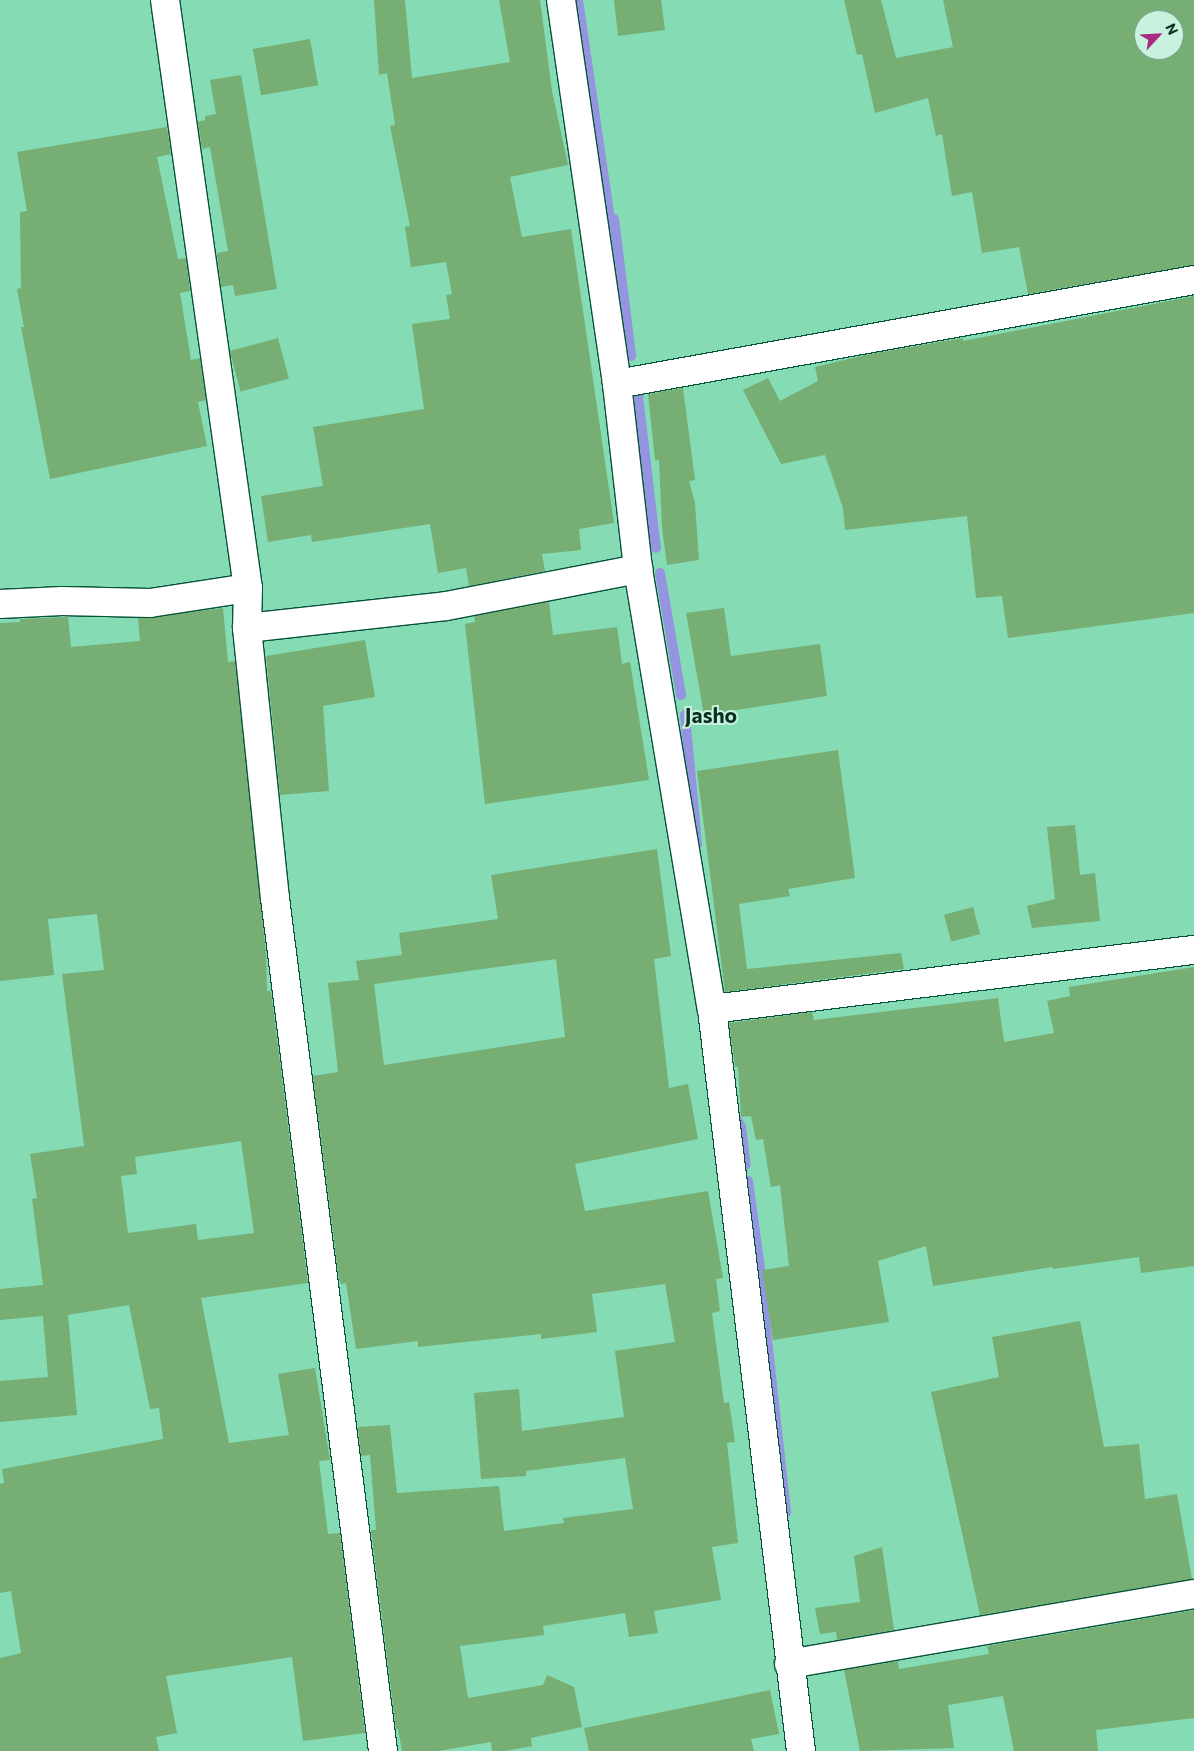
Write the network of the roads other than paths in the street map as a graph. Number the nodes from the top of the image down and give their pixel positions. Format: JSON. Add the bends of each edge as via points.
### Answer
{"nodes":[{"id":1,"x":165,"y":0,"type":"edge"},
{"id":2,"x":561,"y":0,"type":"edge"},
{"id":3,"x":1194,"y":280,"type":"edge"},
{"id":4,"x":617,"y":384,"type":"junction"},
{"id":5,"x":638,"y":569,"type":"junction"},
{"id":6,"x":248,"y":588,"type":"junction"},
{"id":7,"x":0,"y":604,"type":"edge"},
{"id":8,"x":247,"y":628,"type":"junction"},
{"id":9,"x":1194,"y":950,"type":"edge"},
{"id":10,"x":712,"y":1009,"type":"junction"},
{"id":11,"x":1194,"y":1594,"type":"edge"},
{"id":12,"x":789,"y":1664,"type":"junction"},
{"id":13,"x":383,"y":1751,"type":"edge"},
{"id":14,"x":801,"y":1751,"type":"edge"}],
"edges":[{"from":1,"to":6,"type":"street"},
{"from":2,"to":4,"type":"street"},
{"from":3,"to":4,"type":"street"},
{"from":4,"to":5,"type":"street"},
{"from":5,"to":8,"type":"street","via":[[446,606]]},
{"from":5,"to":10,"type":"street"},
{"from":6,"to":7,"type":"street","via":[[150,603],[62,601]]},
{"from":6,"to":8,"type":"street"},
{"from":8,"to":13,"type":"street","via":[[275,898]]},
{"from":9,"to":10,"type":"street"},
{"from":10,"to":12,"type":"street"},
{"from":11,"to":12,"type":"street"},
{"from":12,"to":14,"type":"street"}]}
